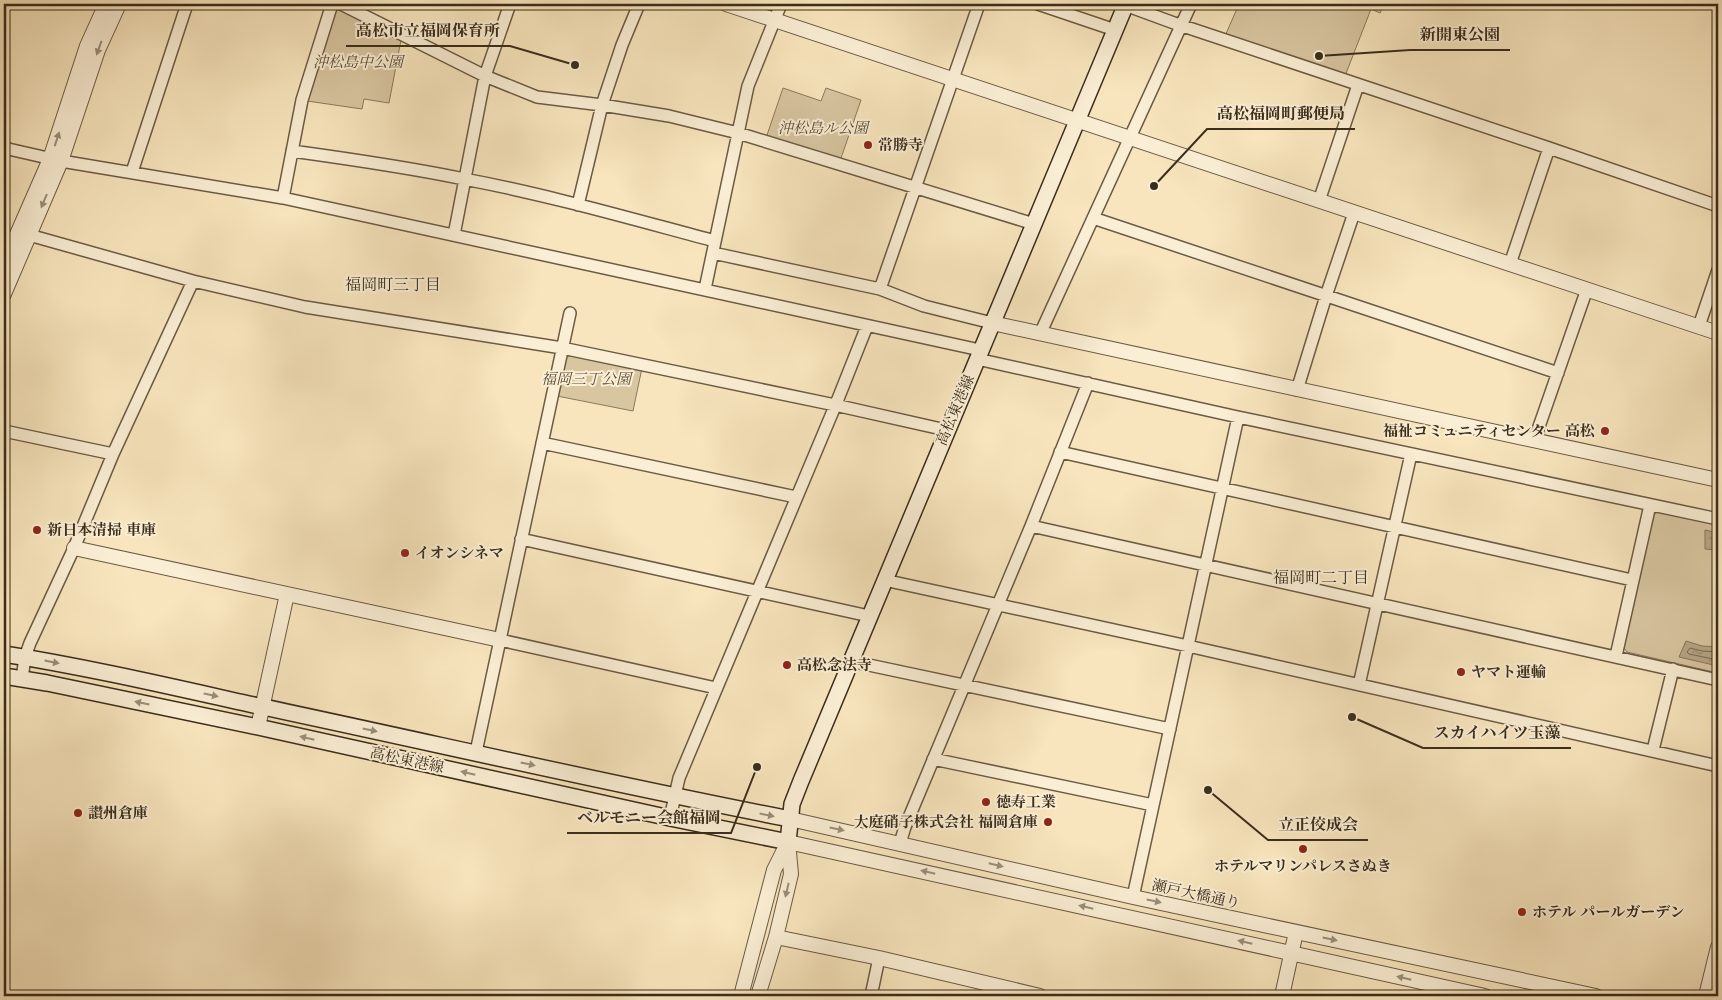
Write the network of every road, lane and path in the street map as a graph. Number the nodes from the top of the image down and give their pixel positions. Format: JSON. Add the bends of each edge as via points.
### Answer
{"nodes":[{"id":1,"x":106,"y":4,"type":"edge"},
{"id":2,"x":119,"y":4,"type":"edge"},
{"id":3,"x":187,"y":4,"type":"edge"},
{"id":4,"x":332,"y":4,"type":"edge"},
{"id":5,"x":341,"y":4,"type":"edge"},
{"id":6,"x":510,"y":4,"type":"edge"},
{"id":7,"x":639,"y":4,"type":"edge"},
{"id":8,"x":726,"y":4,"type":"edge"},
{"id":9,"x":781,"y":4,"type":"edge"},
{"id":10,"x":979,"y":4,"type":"edge"},
{"id":11,"x":1038,"y":4,"type":"edge"},
{"id":12,"x":1191,"y":4,"type":"edge"},
{"id":13,"x":1126,"y":5,"type":"edge"},
{"id":14,"x":774,"y":20,"type":"junction"},
{"id":15,"x":1181,"y":26,"type":"junction"},
{"id":16,"x":1115,"y":30,"type":"junction"},
{"id":17,"x":485,"y":76,"type":"junction"},
{"id":18,"x":954,"y":78,"type":"junction"},
{"id":19,"x":1358,"y":85,"type":"junction"},
{"id":20,"x":602,"y":105,"type":"junction"},
{"id":21,"x":1078,"y":121,"type":"junction"},
{"id":22,"x":738,"y":132,"type":"junction"},
{"id":23,"x":1131,"y":137,"type":"junction"},
{"id":24,"x":4,"y":148,"type":"edge"},
{"id":25,"x":1549,"y":148,"type":"junction"},
{"id":26,"x":292,"y":151,"type":"junction"},
{"id":27,"x":55,"y":160,"type":"junction"},
{"id":28,"x":132,"y":172,"type":"junction"},
{"id":29,"x":466,"y":179,"type":"junction"},
{"id":30,"x":916,"y":186,"type":"junction"},
{"id":31,"x":283,"y":198,"type":"junction"},
{"id":32,"x":1319,"y":201,"type":"junction"},
{"id":33,"x":578,"y":205,"type":"junction"},
{"id":34,"x":1718,"y":206,"type":"edge"},
{"id":35,"x":1354,"y":213,"type":"junction"},
{"id":36,"x":1093,"y":218,"type":"junction"},
{"id":37,"x":1034,"y":224,"type":"junction"},
{"id":38,"x":454,"y":235,"type":"junction"},
{"id":39,"x":29,"y":236,"type":"junction"},
{"id":40,"x":714,"y":247,"type":"junction"},
{"id":41,"x":1510,"y":264,"type":"junction"},
{"id":42,"x":7,"y":265,"type":"edge"},
{"id":43,"x":1718,"y":270,"type":"edge"},
{"id":44,"x":193,"y":281,"type":"junction"},
{"id":45,"x":705,"y":289,"type":"junction"},
{"id":46,"x":880,"y":289,"type":"junction"},
{"id":47,"x":1587,"y":289,"type":"junction"},
{"id":48,"x":4,"y":294,"type":"edge"},
{"id":49,"x":1326,"y":296,"type":"junction"},
{"id":50,"x":570,"y":312,"type":"dead end"},
{"id":51,"x":992,"y":323,"type":"junction"},
{"id":52,"x":867,"y":326,"type":"junction"},
{"id":53,"x":1699,"y":326,"type":"junction"},
{"id":54,"x":1718,"y":333,"type":"edge"},
{"id":55,"x":1040,"y":334,"type":"junction"},
{"id":56,"x":562,"y":348,"type":"junction"},
{"id":57,"x":978,"y":354,"type":"junction"},
{"id":58,"x":1558,"y":373,"type":"junction"},
{"id":59,"x":1088,"y":383,"type":"junction"},
{"id":60,"x":1298,"y":390,"type":"junction"},
{"id":61,"x":835,"y":405,"type":"junction"},
{"id":62,"x":1238,"y":417,"type":"junction"},
{"id":63,"x":946,"y":430,"type":"junction"},
{"id":64,"x":4,"y":431,"type":"edge"},
{"id":65,"x":1534,"y":441,"type":"junction"},
{"id":66,"x":542,"y":443,"type":"junction"},
{"id":67,"x":1060,"y":452,"type":"junction"},
{"id":68,"x":113,"y":454,"type":"junction"},
{"id":69,"x":1411,"y":454,"type":"junction"},
{"id":70,"x":1718,"y":480,"type":"edge"},
{"id":71,"x":1224,"y":487,"type":"junction"},
{"id":72,"x":796,"y":496,"type":"junction"},
{"id":73,"x":1650,"y":505,"type":"junction"},
{"id":74,"x":1718,"y":519,"type":"edge"},
{"id":75,"x":1030,"y":526,"type":"junction"},
{"id":76,"x":1394,"y":526,"type":"junction"},
{"id":77,"x":521,"y":539,"type":"junction"},
{"id":78,"x":74,"y":548,"type":"junction"},
{"id":79,"x":1206,"y":565,"type":"junction"},
{"id":80,"x":884,"y":580,"type":"junction"},
{"id":81,"x":1632,"y":580,"type":"junction"},
{"id":82,"x":757,"y":590,"type":"junction"},
{"id":83,"x":287,"y":594,"type":"junction"},
{"id":84,"x":1377,"y":603,"type":"junction"},
{"id":85,"x":997,"y":604,"type":"junction"},
{"id":86,"x":869,"y":616,"type":"junction"},
{"id":87,"x":500,"y":640,"type":"junction"},
{"id":88,"x":1188,"y":646,"type":"junction"},
{"id":89,"x":4,"y":654,"type":"edge"},
{"id":90,"x":1616,"y":656,"type":"junction"},
{"id":91,"x":25,"y":657,"type":"junction"},
{"id":92,"x":850,"y":660,"type":"junction"},
{"id":93,"x":1673,"y":669,"type":"junction"},
{"id":94,"x":4,"y":676,"type":"edge"},
{"id":95,"x":22,"y":679,"type":"junction"},
{"id":96,"x":1718,"y":680,"type":"edge"},
{"id":97,"x":964,"y":684,"type":"junction"},
{"id":98,"x":1359,"y":685,"type":"junction"},
{"id":99,"x":716,"y":688,"type":"junction"},
{"id":100,"x":263,"y":706,"type":"junction"},
{"id":101,"x":258,"y":726,"type":"junction"},
{"id":102,"x":1170,"y":729,"type":"junction"},
{"id":103,"x":1653,"y":750,"type":"junction"},
{"id":104,"x":476,"y":752,"type":"junction"},
{"id":105,"x":933,"y":759,"type":"junction"},
{"id":106,"x":1718,"y":766,"type":"edge"},
{"id":107,"x":674,"y":796,"type":"junction"},
{"id":108,"x":1152,"y":805,"type":"junction"},
{"id":109,"x":670,"y":818,"type":"junction"},
{"id":110,"x":790,"y":819,"type":"junction"},
{"id":111,"x":788,"y":842,"type":"junction"},
{"id":112,"x":900,"y":843,"type":"junction"},
{"id":113,"x":1133,"y":897,"type":"junction"},
{"id":114,"x":1296,"y":932,"type":"junction"},
{"id":115,"x":776,"y":937,"type":"junction"},
{"id":116,"x":1718,"y":947,"type":"edge"},
{"id":117,"x":1291,"y":952,"type":"junction"},
{"id":118,"x":879,"y":958,"type":"junction"},
{"id":119,"x":741,"y":996,"type":"edge"},
{"id":120,"x":758,"y":996,"type":"edge"},
{"id":121,"x":871,"y":996,"type":"edge"},
{"id":122,"x":1040,"y":996,"type":"edge"},
{"id":123,"x":1282,"y":996,"type":"edge"},
{"id":124,"x":1485,"y":996,"type":"edge"},
{"id":125,"x":1596,"y":996,"type":"edge"},
{"id":126,"x":1706,"y":996,"type":"edge"}],
"edges":[{"from":27,"to":1,"type":"street","one_way":true,"via":[[87,46]]},
{"from":2,"to":27,"type":"street","one_way":true},
{"from":3,"to":28,"type":"street"},
{"from":4,"to":26,"type":"street","via":[[302,100]]},
{"from":5,"to":17,"type":"street"},
{"from":6,"to":17,"type":"street"},
{"from":7,"to":20,"type":"street"},
{"from":8,"to":14,"type":"street"},
{"from":9,"to":14,"type":"street"},
{"from":10,"to":18,"type":"street"},
{"from":11,"to":16,"type":"street"},
{"from":12,"to":15,"type":"street"},
{"from":13,"to":15,"type":"street"},
{"from":13,"to":16,"type":"main road","name":"高松東港線"},
{"from":14,"to":18,"type":"street"},
{"from":14,"to":22,"type":"street","via":[[748,86]]},
{"from":15,"to":19,"type":"street"},
{"from":15,"to":23,"type":"street"},
{"from":16,"to":21,"type":"main road","name":"高松東港線"},
{"from":17,"to":20,"type":"street","via":[[537,97]]},
{"from":17,"to":29,"type":"street"},
{"from":18,"to":21,"type":"street"},
{"from":18,"to":30,"type":"street"},
{"from":19,"to":25,"type":"street"},
{"from":19,"to":32,"type":"street"},
{"from":20,"to":22,"type":"street"},
{"from":20,"to":33,"type":"street"},
{"from":21,"to":23,"type":"street"},
{"from":21,"to":37,"type":"main road","name":"高松東港線"},
{"from":22,"to":30,"type":"street"},
{"from":22,"to":40,"type":"street"},
{"from":23,"to":32,"type":"street"},
{"from":23,"to":36,"type":"street"},
{"from":24,"to":27,"type":"street"},
{"from":25,"to":34,"type":"street"},
{"from":25,"to":41,"type":"street"},
{"from":26,"to":29,"type":"street"},
{"from":26,"to":31,"type":"street"},
{"from":27,"to":28,"type":"street"},
{"from":27,"to":39,"type":"street","one_way":true},
{"from":27,"to":42,"type":"street"},
{"from":28,"to":31,"type":"street"},
{"from":29,"to":33,"type":"street"},
{"from":29,"to":38,"type":"street"},
{"from":30,"to":37,"type":"street"},
{"from":30,"to":46,"type":"street"},
{"from":31,"to":38,"type":"street"},
{"from":32,"to":35,"type":"street"},
{"from":33,"to":40,"type":"street"},
{"from":35,"to":41,"type":"street"},
{"from":35,"to":49,"type":"street"},
{"from":36,"to":49,"type":"street"},
{"from":36,"to":55,"type":"street"},
{"from":37,"to":51,"type":"main road","name":"高松東港線"},
{"from":38,"to":45,"type":"street"},
{"from":39,"to":42,"type":"street"},
{"from":39,"to":44,"type":"street"},
{"from":40,"to":45,"type":"street"},
{"from":40,"to":46,"type":"street"},
{"from":41,"to":47,"type":"street"},
{"from":42,"to":48,"type":"street"},
{"from":43,"to":53,"type":"street"},
{"from":44,"to":56,"type":"street","via":[[305,307]]},
{"from":44,"to":68,"type":"street"},
{"from":45,"to":52,"type":"street"},
{"from":46,"to":51,"type":"street","via":[[924,306]]},
{"from":47,"to":53,"type":"street"},
{"from":47,"to":58,"type":"street"},
{"from":49,"to":58,"type":"street"},
{"from":49,"to":60,"type":"street"},
{"from":50,"to":56,"type":"street"},
{"from":51,"to":55,"type":"street"},
{"from":51,"to":57,"type":"main road","name":"高松東港線"},
{"from":52,"to":57,"type":"street"},
{"from":52,"to":61,"type":"street"},
{"from":53,"to":54,"type":"street"},
{"from":55,"to":60,"type":"street"},
{"from":56,"to":61,"type":"street"},
{"from":56,"to":66,"type":"street"},
{"from":57,"to":59,"type":"street"},
{"from":57,"to":63,"type":"main road","name":"高松東港線"},
{"from":58,"to":65,"type":"street"},
{"from":59,"to":62,"type":"street"},
{"from":59,"to":67,"type":"street"},
{"from":60,"to":65,"type":"street"},
{"from":61,"to":63,"type":"street"},
{"from":61,"to":72,"type":"street"},
{"from":62,"to":69,"type":"street"},
{"from":62,"to":71,"type":"street"},
{"from":63,"to":80,"type":"main road","name":"高松東港線"},
{"from":64,"to":68,"type":"street"},
{"from":65,"to":70,"type":"street"},
{"from":66,"to":72,"type":"street"},
{"from":66,"to":77,"type":"street"},
{"from":67,"to":71,"type":"street"},
{"from":67,"to":75,"type":"street"},
{"from":68,"to":78,"type":"street"},
{"from":69,"to":73,"type":"street"},
{"from":69,"to":76,"type":"street"},
{"from":71,"to":76,"type":"street"},
{"from":71,"to":79,"type":"street"},
{"from":72,"to":82,"type":"street"},
{"from":73,"to":74,"type":"street"},
{"from":73,"to":81,"type":"street"},
{"from":75,"to":79,"type":"street"},
{"from":75,"to":85,"type":"street"},
{"from":76,"to":81,"type":"street"},
{"from":76,"to":84,"type":"street"},
{"from":77,"to":82,"type":"street"},
{"from":77,"to":87,"type":"street"},
{"from":78,"to":83,"type":"street"},
{"from":78,"to":91,"type":"street"},
{"from":79,"to":84,"type":"street"},
{"from":79,"to":88,"type":"street"},
{"from":80,"to":85,"type":"street"},
{"from":80,"to":86,"type":"main road","name":"高松東港線"},
{"from":81,"to":90,"type":"street"},
{"from":82,"to":86,"type":"street"},
{"from":82,"to":99,"type":"street"},
{"from":83,"to":87,"type":"street"},
{"from":83,"to":100,"type":"street"},
{"from":84,"to":90,"type":"street"},
{"from":84,"to":98,"type":"street"},
{"from":85,"to":88,"type":"street"},
{"from":85,"to":97,"type":"street"},
{"from":86,"to":92,"type":"main road","name":"高松東港線"},
{"from":87,"to":99,"type":"street"},
{"from":87,"to":104,"type":"street"},
{"from":88,"to":98,"type":"street"},
{"from":88,"to":102,"type":"street"},
{"from":89,"to":91,"type":"main road","name":"高松東港線"},
{"from":90,"to":93,"type":"street"},
{"from":91,"to":95,"type":"street"},
{"from":91,"to":100,"type":"main road","name":"高松東港線","one_way":true},
{"from":92,"to":97,"type":"street"},
{"from":92,"to":110,"type":"main road","name":"高松東港線","via":[[792,804]]},
{"from":93,"to":96,"type":"street"},
{"from":93,"to":103,"type":"street"},
{"from":94,"to":95,"type":"main road","name":"高松東港線"},
{"from":101,"to":95,"type":"main road","name":"高松東港線","one_way":true},
{"from":97,"to":102,"type":"street"},
{"from":97,"to":105,"type":"street"},
{"from":98,"to":103,"type":"street"},
{"from":99,"to":107,"type":"street"},
{"from":100,"to":101,"type":"street"},
{"from":100,"to":104,"type":"main road","name":"高松東港線","one_way":true},
{"from":109,"to":101,"type":"main road","name":"高松東港線","one_way":true},
{"from":102,"to":108,"type":"street"},
{"from":103,"to":106,"type":"street"},
{"from":104,"to":107,"type":"main road","name":"高松東港線","one_way":true},
{"from":105,"to":108,"type":"street"},
{"from":105,"to":112,"type":"street"},
{"from":107,"to":109,"type":"street"},
{"from":107,"to":110,"type":"main road","name":"高松東港線","one_way":true},
{"from":108,"to":113,"type":"street"},
{"from":109,"to":111,"type":"main road","name":"高松東港線"},
{"from":110,"to":111,"type":"main road","name":"高松東港線"},
{"from":110,"to":112,"type":"street","name":"瀬戸大橋通り","one_way":true},
{"from":111,"to":115,"type":"street","one_way":true,"via":[[791,874]]},
{"from":117,"to":111,"type":"street","one_way":true},
{"from":111,"to":119,"type":"street","via":[[774,870]]},
{"from":112,"to":113,"type":"street","name":"瀬戸大橋通り","one_way":true},
{"from":113,"to":114,"type":"street","name":"瀬戸大橋通り","one_way":true},
{"from":114,"to":117,"type":"street"},
{"from":114,"to":125,"type":"street","name":"瀬戸大橋通り","one_way":true},
{"from":115,"to":118,"type":"street"},
{"from":115,"to":120,"type":"street"},
{"from":116,"to":126,"type":"street"},
{"from":117,"to":123,"type":"street"},
{"from":124,"to":117,"type":"street","one_way":true},
{"from":118,"to":121,"type":"street"},
{"from":118,"to":122,"type":"street"}]}
